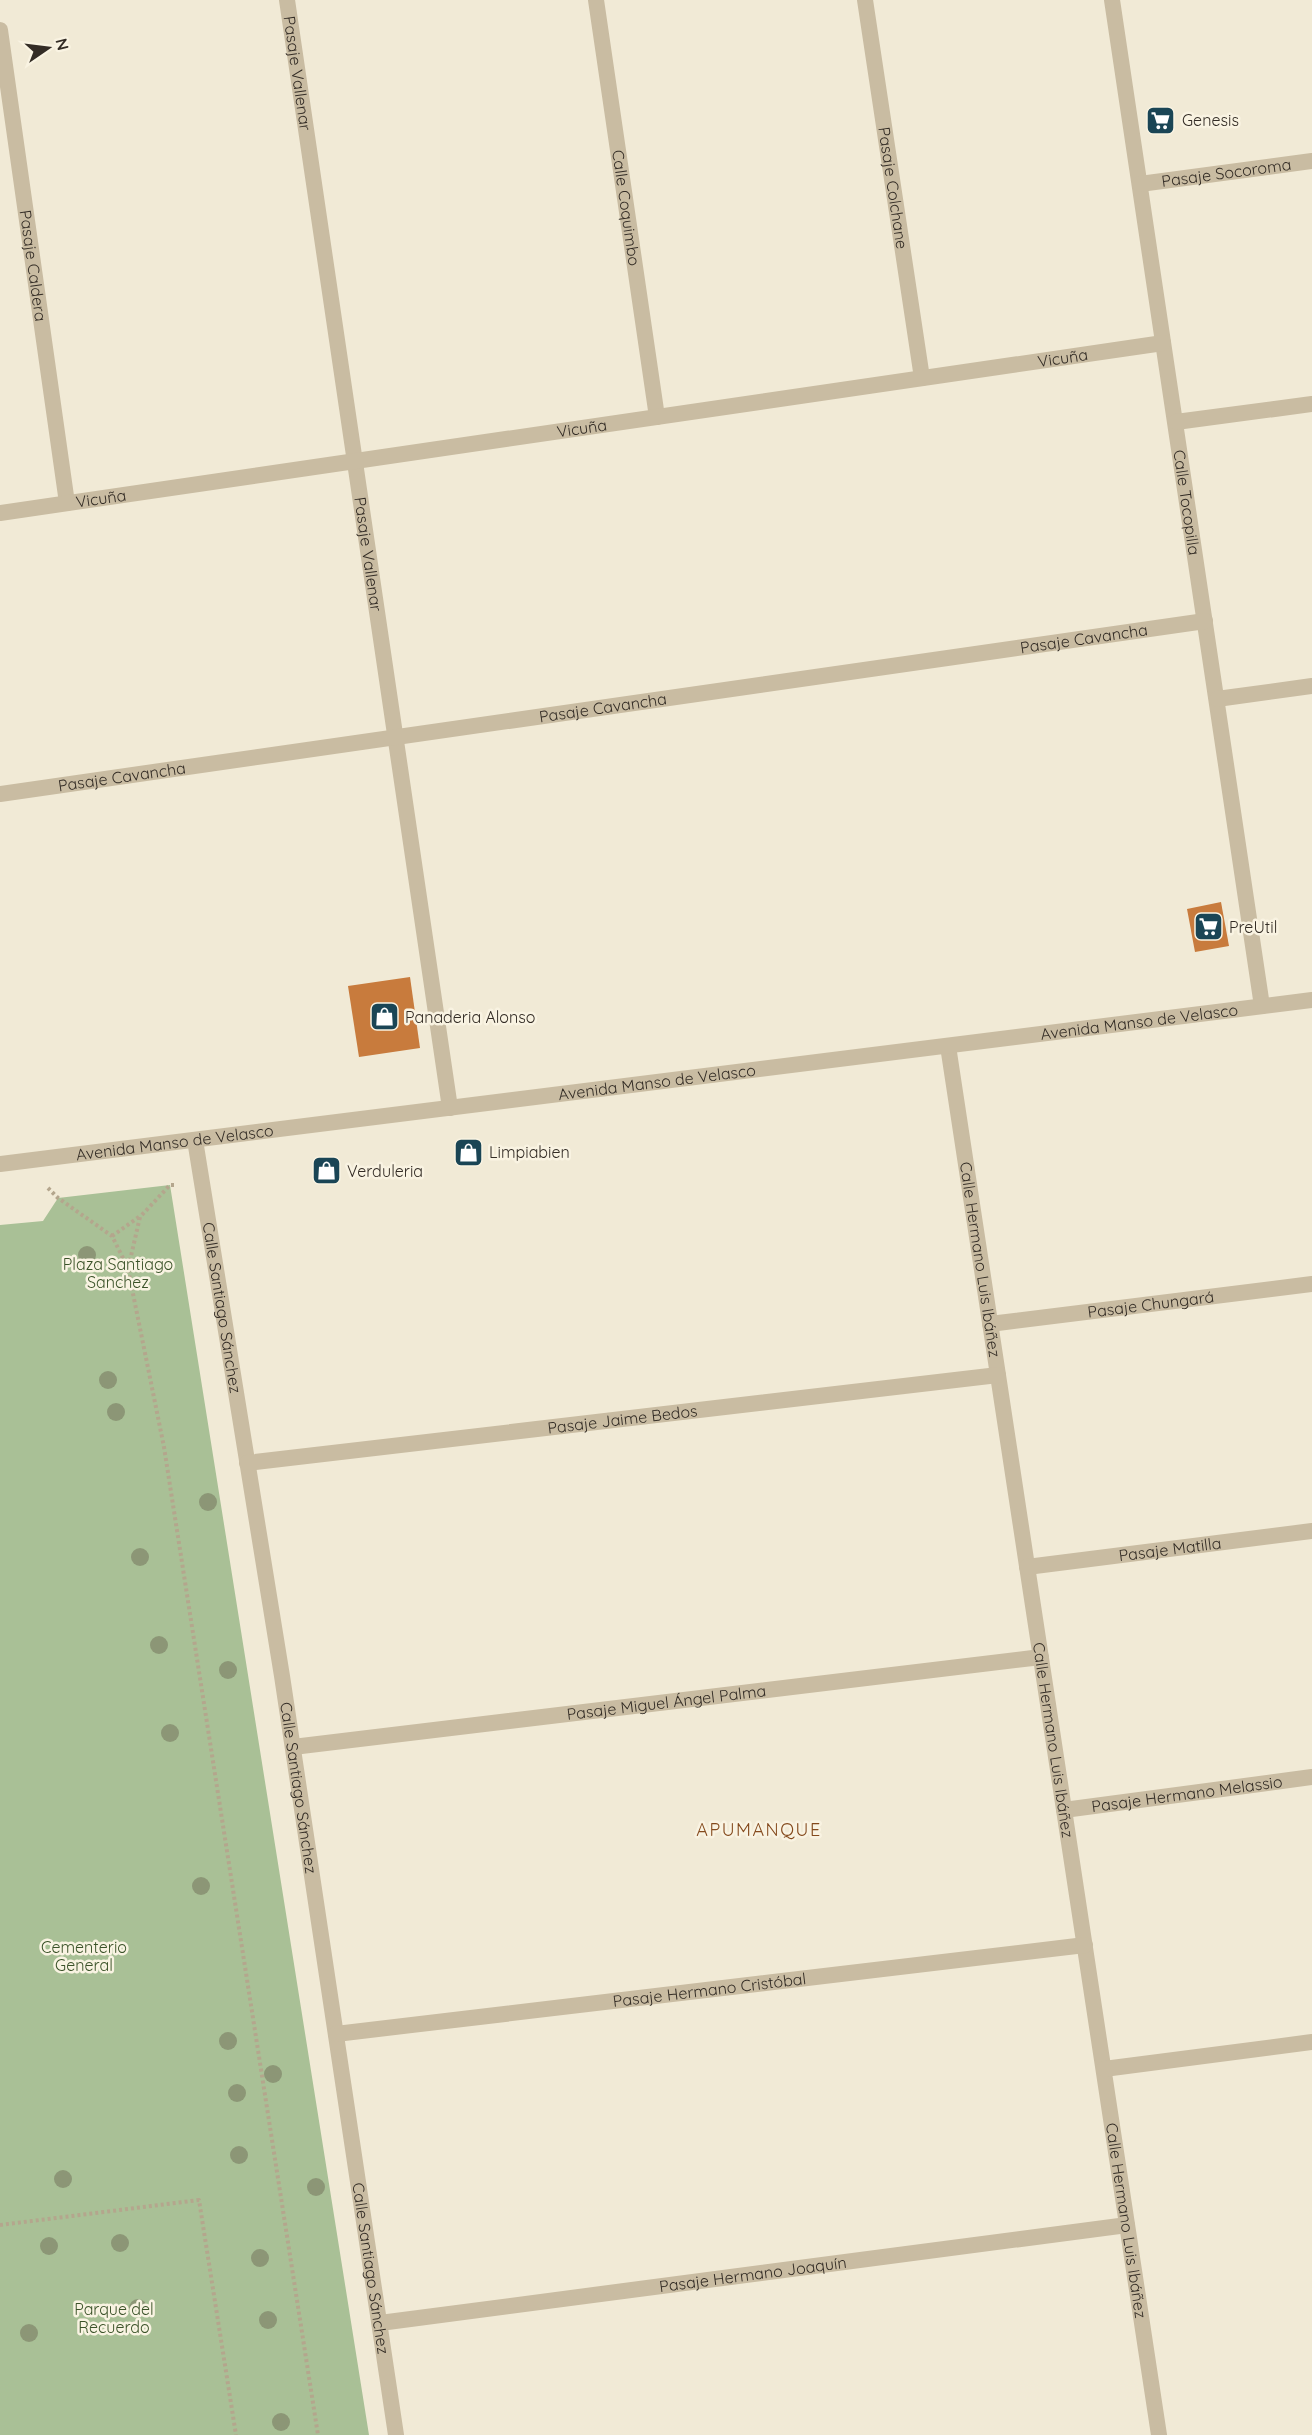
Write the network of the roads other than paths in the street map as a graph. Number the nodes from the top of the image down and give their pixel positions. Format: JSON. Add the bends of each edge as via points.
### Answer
{"nodes":[{"id":1,"x":287,"y":0,"type":"edge"},
{"id":2,"x":596,"y":0,"type":"edge"},
{"id":3,"x":865,"y":0,"type":"edge"},
{"id":4,"x":1112,"y":0,"type":"edge"},
{"id":5,"x":0,"y":30,"type":"edge"},
{"id":6,"x":1312,"y":161,"type":"edge"},
{"id":7,"x":1140,"y":184,"type":"junction"},
{"id":8,"x":1163,"y":343,"type":"junction"},
{"id":9,"x":922,"y":378,"type":"junction"},
{"id":10,"x":1312,"y":404,"type":"edge"},
{"id":11,"x":657,"y":417,"type":"junction"},
{"id":12,"x":1176,"y":422,"type":"junction"},
{"id":13,"x":354,"y":461,"type":"junction"},
{"id":14,"x":67,"y":503,"type":"junction"},
{"id":15,"x":0,"y":513,"type":"edge"},
{"id":16,"x":1205,"y":621,"type":"junction"},
{"id":17,"x":1312,"y":686,"type":"edge"},
{"id":18,"x":1217,"y":699,"type":"junction"},
{"id":19,"x":395,"y":737,"type":"junction"},
{"id":20,"x":0,"y":794,"type":"edge"},
{"id":21,"x":1312,"y":1000,"type":"edge"},
{"id":22,"x":1262,"y":1006,"type":"junction"},
{"id":23,"x":948,"y":1046,"type":"junction"},
{"id":24,"x":450,"y":1108,"type":"junction"},
{"id":25,"x":195,"y":1140,"type":"junction"},
{"id":26,"x":0,"y":1164,"type":"edge"},
{"id":27,"x":1312,"y":1284,"type":"edge"},
{"id":28,"x":990,"y":1324,"type":"junction"},
{"id":29,"x":998,"y":1374,"type":"junction"},
{"id":30,"x":247,"y":1463,"type":"junction"},
{"id":31,"x":1312,"y":1531,"type":"edge"},
{"id":32,"x":1028,"y":1568,"type":"junction"},
{"id":33,"x":1041,"y":1657,"type":"junction"},
{"id":34,"x":293,"y":1747,"type":"junction"},
{"id":35,"x":1312,"y":1777,"type":"edge"},
{"id":36,"x":1064,"y":1810,"type":"junction"},
{"id":37,"x":1085,"y":1945,"type":"junction"},
{"id":38,"x":336,"y":2034,"type":"junction"},
{"id":39,"x":1312,"y":2042,"type":"edge"},
{"id":40,"x":1104,"y":2069,"type":"junction"},
{"id":41,"x":1127,"y":2225,"type":"junction"},
{"id":42,"x":380,"y":2323,"type":"junction"},
{"id":43,"x":396,"y":2435,"type":"edge"},
{"id":44,"x":1159,"y":2435,"type":"edge"}],
"edges":[{"from":1,"to":13,"type":"street","name":"Pasaje Vallenar"},
{"from":2,"to":11,"type":"street","name":"Calle Coquimbo"},
{"from":3,"to":9,"type":"street","name":"Pasaje Colchane"},
{"from":4,"to":7,"type":"street","name":"Calle Tocopilla"},
{"from":5,"to":14,"type":"street","name":"Pasaje Caldera"},
{"from":6,"to":7,"type":"street","name":"Pasaje Socoroma"},
{"from":7,"to":8,"type":"street","name":"Calle Tocopilla"},
{"from":8,"to":9,"type":"street","name":"Vicuña"},
{"from":8,"to":12,"type":"street","name":"Calle Tocopilla"},
{"from":9,"to":11,"type":"street","name":"Vicuña"},
{"from":10,"to":12,"type":"street"},
{"from":11,"to":13,"type":"street","name":"Vicuña"},
{"from":12,"to":16,"type":"street","name":"Calle Tocopilla"},
{"from":13,"to":14,"type":"street","name":"Vicuña"},
{"from":13,"to":19,"type":"street","name":"Pasaje Vallenar"},
{"from":14,"to":15,"type":"street","name":"Vicuña"},
{"from":16,"to":18,"type":"street","name":"Calle Tocopilla"},
{"from":16,"to":19,"type":"street","name":"Pasaje Cavancha"},
{"from":17,"to":18,"type":"street"},
{"from":18,"to":22,"type":"street","name":"Calle Tocopilla"},
{"from":19,"to":20,"type":"street","name":"Pasaje Cavancha"},
{"from":19,"to":24,"type":"street","name":"Pasaje Vallenar"},
{"from":21,"to":22,"type":"street","name":"Avenida Manso de Velasco"},
{"from":22,"to":23,"type":"street","name":"Avenida Manso de Velasco"},
{"from":23,"to":24,"type":"street","name":"Avenida Manso de Velasco"},
{"from":23,"to":28,"type":"street","name":"Calle Hermano Luis Ibáñez"},
{"from":24,"to":25,"type":"street","name":"Avenida Manso de Velasco"},
{"from":25,"to":26,"type":"street","name":"Avenida Manso de Velasco"},
{"from":25,"to":30,"type":"street","name":"Calle Santiago Sánchez"},
{"from":27,"to":28,"type":"street","name":"Pasaje Chungará"},
{"from":28,"to":29,"type":"street","name":"Calle Hermano Luis Ibáñez"},
{"from":29,"to":30,"type":"street","name":"Pasaje Jaime Bedos"},
{"from":29,"to":32,"type":"street","name":"Calle Hermano Luis Ibáñez"},
{"from":30,"to":34,"type":"street","name":"Calle Santiago Sánchez"},
{"from":31,"to":32,"type":"street","name":"Pasaje Matilla"},
{"from":32,"to":33,"type":"street","name":"Calle Hermano Luis Ibáñez"},
{"from":33,"to":34,"type":"street","name":"Pasaje Miguel Ángel Palma"},
{"from":33,"to":36,"type":"street","name":"Calle Hermano Luis Ibáñez"},
{"from":34,"to":38,"type":"street","name":"Calle Santiago Sánchez"},
{"from":35,"to":36,"type":"street","name":"Pasaje Hermano Melassio"},
{"from":36,"to":37,"type":"street","name":"Calle Hermano Luis Ibáñez"},
{"from":37,"to":38,"type":"street","name":"Pasaje Hermano Cristóbal"},
{"from":37,"to":40,"type":"street","name":"Calle Hermano Luis Ibáñez"},
{"from":38,"to":42,"type":"street","name":"Calle Santiago Sánchez"},
{"from":39,"to":40,"type":"street"},
{"from":40,"to":41,"type":"street","name":"Calle Hermano Luis Ibáñez"},
{"from":41,"to":42,"type":"street","name":"Pasaje Hermano Joaquín"},
{"from":41,"to":44,"type":"street","name":"Calle Hermano Luis Ibáñez"},
{"from":42,"to":43,"type":"street","name":"Calle Santiago Sánchez"}]}
